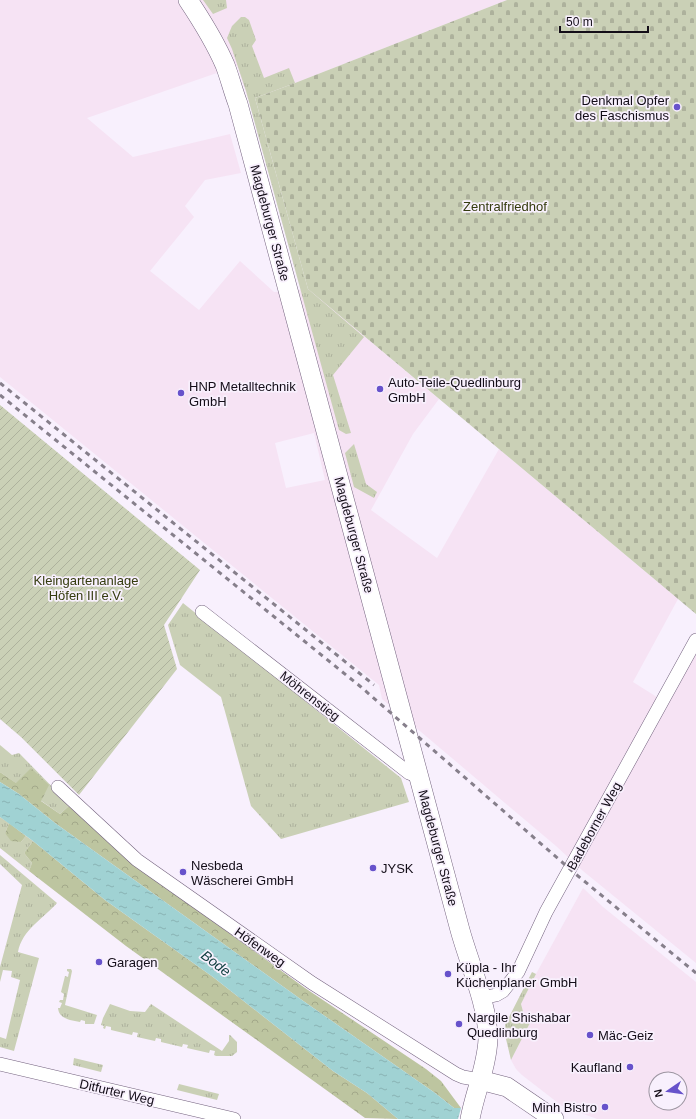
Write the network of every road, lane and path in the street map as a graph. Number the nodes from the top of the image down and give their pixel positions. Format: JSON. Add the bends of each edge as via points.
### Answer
{"nodes":[{"id":1,"x":188,"y":0,"type":"edge"},
{"id":2,"x":202,"y":612,"type":"dead end"},
{"id":3,"x":696,"y":640,"type":"edge"},
{"id":4,"x":419,"y":775,"type":"junction"},
{"id":5,"x":58,"y":787,"type":"dead end"},
{"id":6,"x":481,"y":998,"type":"junction"},
{"id":7,"x":0,"y":1064,"type":"edge"},
{"id":8,"x":480,"y":1080,"type":"junction"},
{"id":9,"x":471,"y":1116,"type":"edge"},
{"id":10,"x":234,"y":1119,"type":"edge"},
{"id":11,"x":554,"y":1119,"type":"edge"}],
"edges":[{"from":1,"to":4,"type":"main road","name":"Magdeburger Straße","via":[[217,47],[238,104]]},
{"from":2,"to":4,"type":"street","name":"Möhrenstieg","via":[[409,773]]},
{"from":3,"to":6,"type":"street","name":"Badeborner Weg","via":[[546,912],[518,972],[503,991]]},
{"from":4,"to":6,"type":"main road","name":"Magdeburger Straße","via":[[460,930]]},
{"from":5,"to":8,"type":"street","name":"Höfenweg","via":[[137,860],[299,974],[456,1074]]},
{"from":6,"to":8,"type":"main road","name":"Magdeburger Straße","via":[[488,1040]]},
{"from":7,"to":10,"type":"street","name":"Ditfurter Weg"},
{"from":8,"to":9,"type":"main road","name":"Magdeburger Straße"},
{"from":8,"to":11,"type":"main road","via":[[507,1088]]}]}
